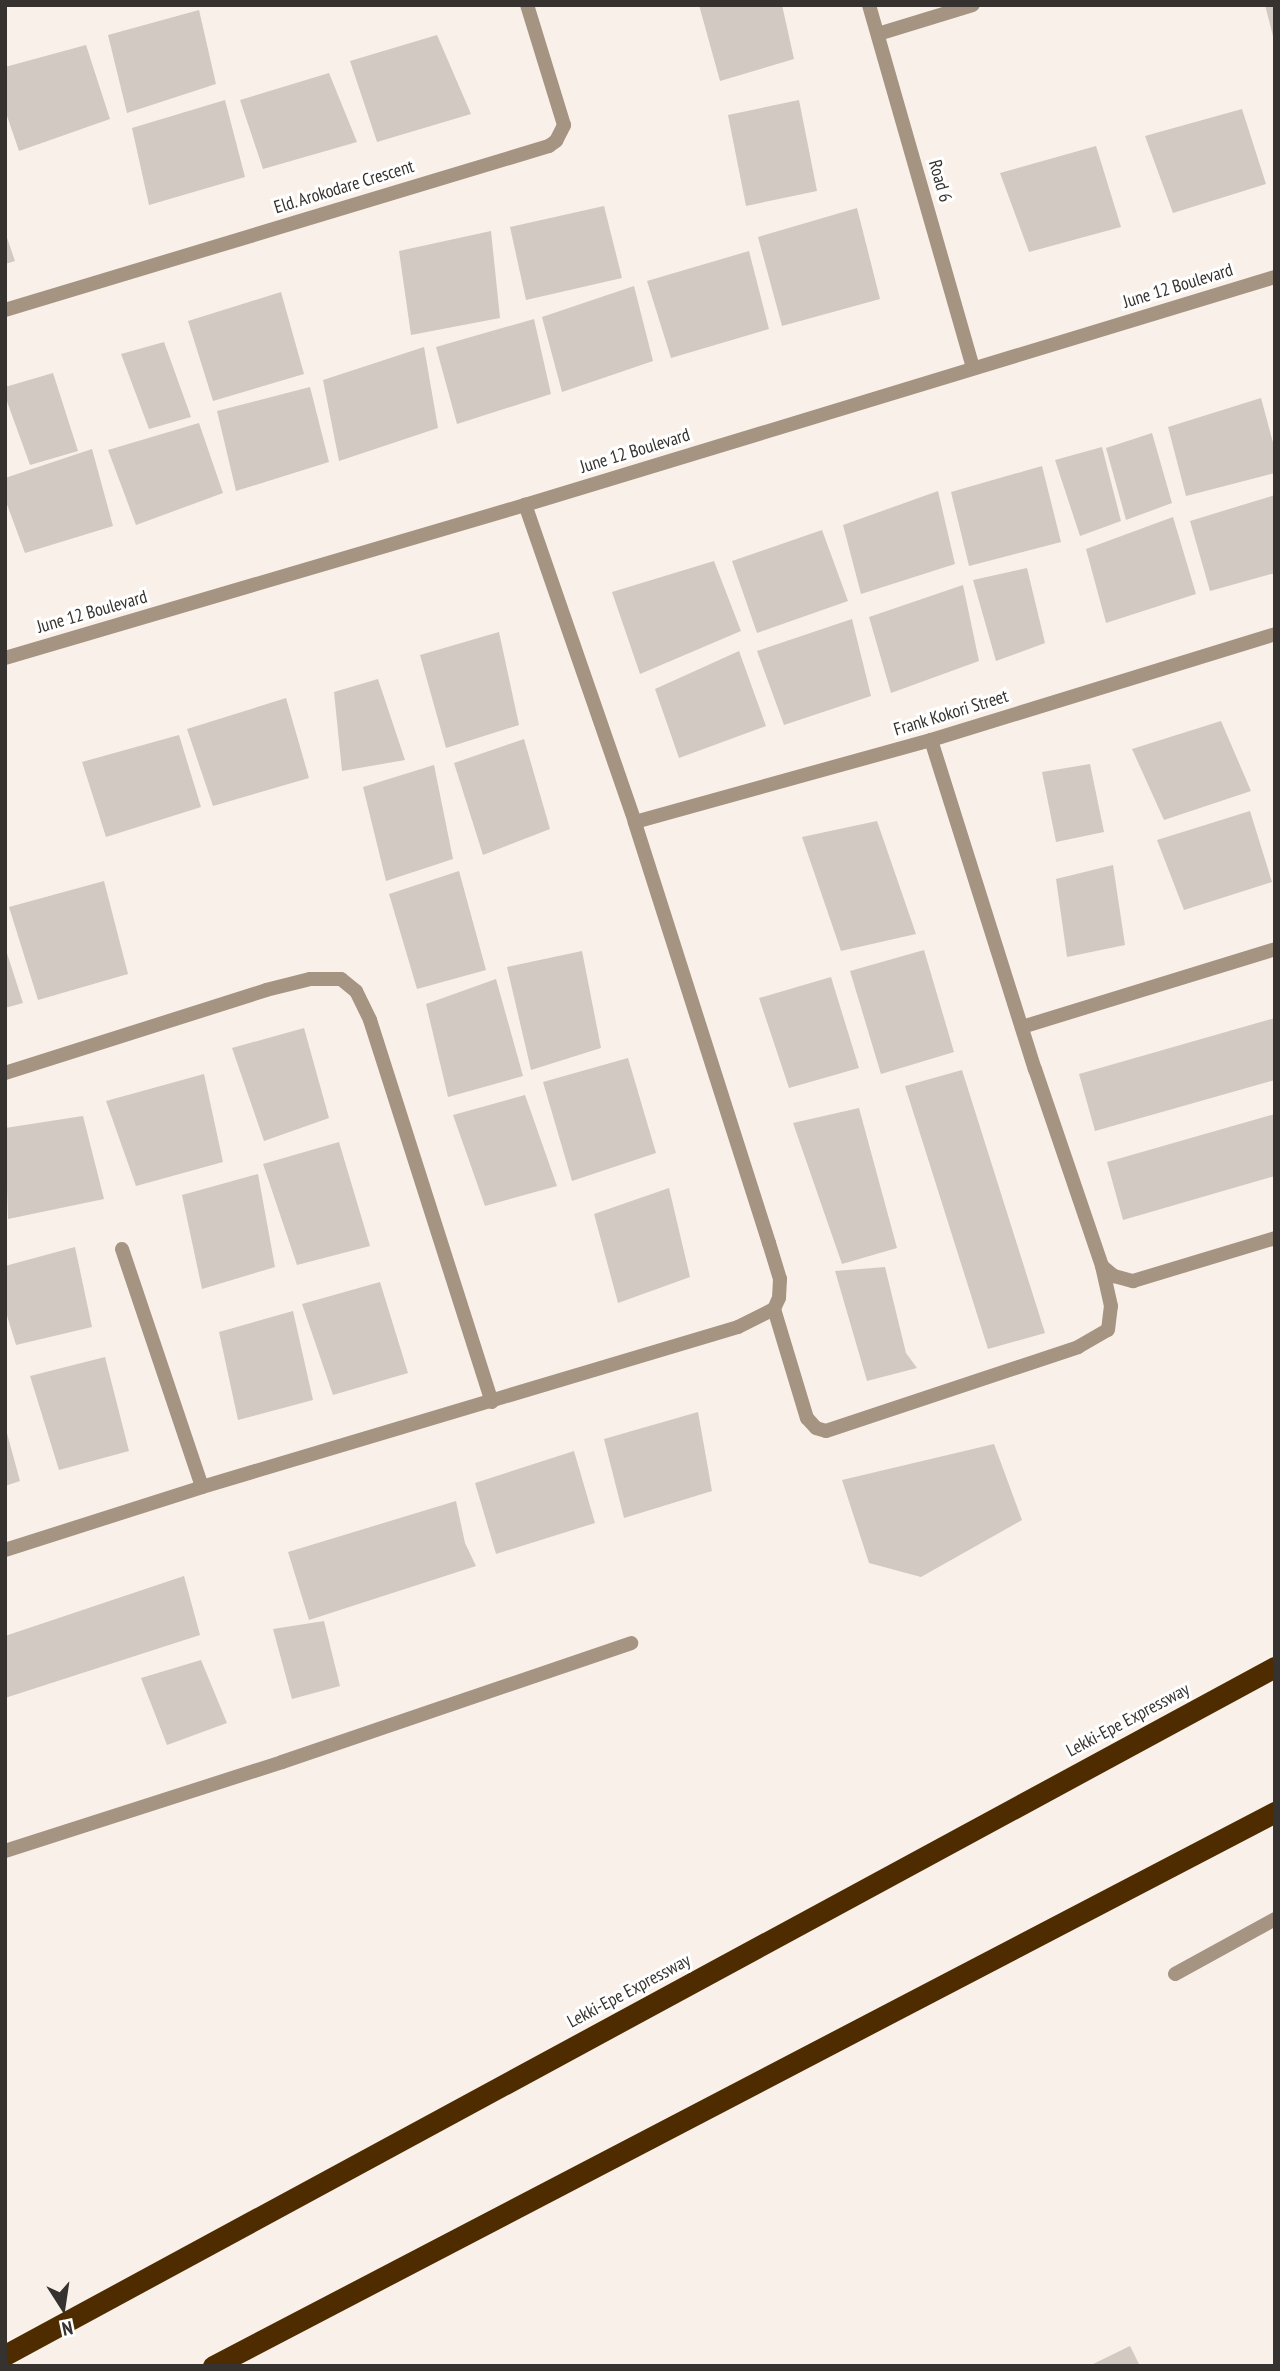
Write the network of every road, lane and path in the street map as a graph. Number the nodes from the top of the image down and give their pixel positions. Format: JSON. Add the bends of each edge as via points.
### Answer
{"nodes":[{"id":1,"x":527,"y":5,"type":"edge"},
{"id":2,"x":869,"y":5,"type":"edge"},
{"id":3,"x":973,"y":5,"type":"edge"},
{"id":4,"x":877,"y":34,"type":"junction"},
{"id":5,"x":1275,"y":277,"type":"edge"},
{"id":6,"x":5,"y":310,"type":"edge"},
{"id":7,"x":973,"y":367,"type":"junction"},
{"id":8,"x":525,"y":505,"type":"junction"},
{"id":9,"x":1275,"y":634,"type":"edge"},
{"id":10,"x":5,"y":658,"type":"edge"},
{"id":11,"x":931,"y":740,"type":"junction"},
{"id":12,"x":635,"y":822,"type":"junction"},
{"id":13,"x":1275,"y":949,"type":"edge"},
{"id":14,"x":1022,"y":1027,"type":"junction"},
{"id":15,"x":5,"y":1073,"type":"edge"},
{"id":16,"x":1275,"y":1238,"type":"edge"},
{"id":17,"x":122,"y":1249,"type":"dead end"},
{"id":18,"x":1102,"y":1266,"type":"junction"},
{"id":19,"x":774,"y":1309,"type":"junction"},
{"id":20,"x":492,"y":1402,"type":"junction"},
{"id":21,"x":202,"y":1487,"type":"junction"},
{"id":22,"x":5,"y":1550,"type":"edge"},
{"id":23,"x":631,"y":1643,"type":"dead end"},
{"id":24,"x":1275,"y":1667,"type":"edge"},
{"id":25,"x":1275,"y":1812,"type":"edge"},
{"id":26,"x":5,"y":1851,"type":"edge"},
{"id":27,"x":1275,"y":1919,"type":"edge"},
{"id":28,"x":1175,"y":1974,"type":"dead end"},
{"id":29,"x":5,"y":2355,"type":"edge"},
{"id":30,"x":213,"y":2366,"type":"edge"}],
"edges":[{"from":1,"to":6,"type":"street","name":"Eld. Arokodare Crescent","via":[[562,111],[564,125],[549,146]]},
{"from":2,"to":4,"type":"street","name":"Road 6"},
{"from":3,"to":4,"type":"street"},
{"from":4,"to":7,"type":"street","name":"Road 6"},
{"from":5,"to":7,"type":"street","name":"June 12 Boulevard"},
{"from":7,"to":8,"type":"street","name":"June 12 Boulevard"},
{"from":8,"to":10,"type":"street","name":"June 12 Boulevard"},
{"from":8,"to":12,"type":"street"},
{"from":9,"to":11,"type":"street","name":"Frank Kokori Street"},
{"from":11,"to":12,"type":"street","name":"Frank Kokori Street"},
{"from":11,"to":14,"type":"street"},
{"from":12,"to":19,"type":"street","via":[[780,1279]]},
{"from":13,"to":14,"type":"street"},
{"from":14,"to":18,"type":"street"},
{"from":15,"to":20,"type":"street","via":[[266,990],[310,979],[341,979],[356,991],[370,1020]]},
{"from":16,"to":18,"type":"street","via":[[1133,1281],[1114,1276]]},
{"from":17,"to":21,"type":"street"},
{"from":18,"to":19,"type":"street","via":[[1111,1306],[1108,1330],[1078,1347],[826,1432],[807,1418]]},
{"from":19,"to":20,"type":"street","via":[[738,1327]]},
{"from":20,"to":21,"type":"street"},
{"from":21,"to":22,"type":"street"},
{"from":23,"to":26,"type":"street"},
{"from":24,"to":29,"type":"highway","name":"Lekki-Epe Expressway"},
{"from":25,"to":30,"type":"highway"},
{"from":27,"to":28,"type":"street"}]}
